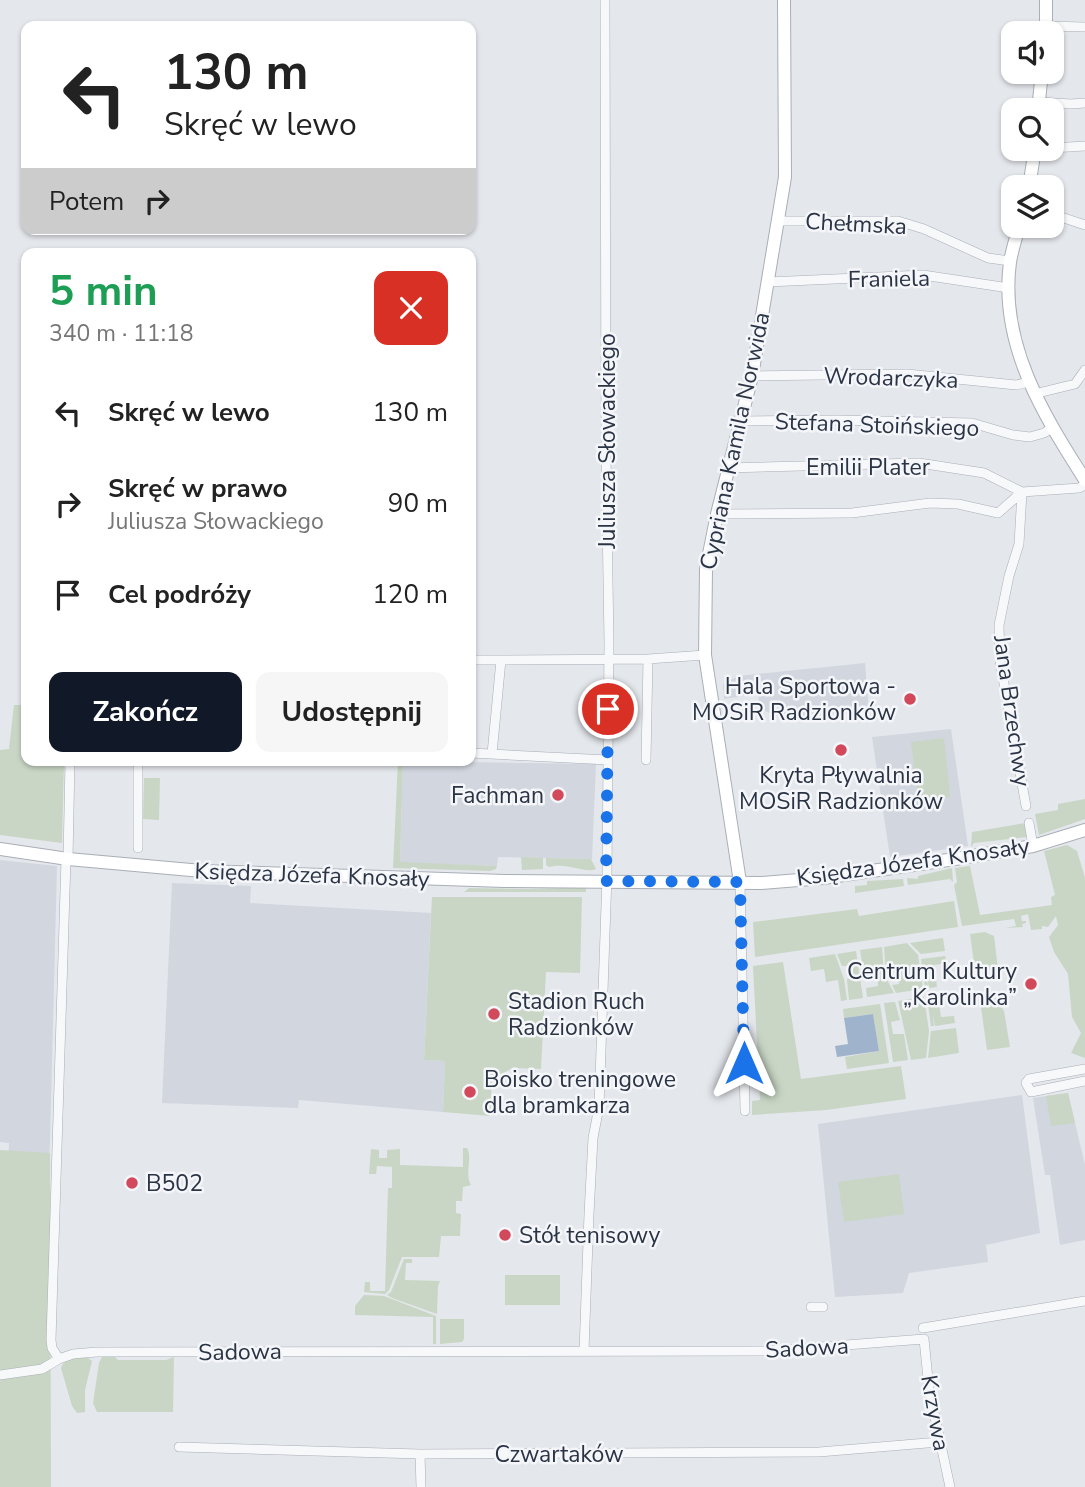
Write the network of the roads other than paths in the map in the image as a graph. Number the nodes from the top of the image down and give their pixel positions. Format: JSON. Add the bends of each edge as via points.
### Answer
{"nodes":[{"id":1,"x":605,"y":0,"type":"edge"},
{"id":2,"x":784,"y":0,"type":"edge"},
{"id":3,"x":1046,"y":0,"type":"edge"},
{"id":4,"x":1046,"y":21,"type":"edge"},
{"id":5,"x":1085,"y":27,"type":"edge"},
{"id":6,"x":1064,"y":29,"type":"edge"},
{"id":7,"x":1085,"y":103,"type":"edge"},
{"id":8,"x":1064,"y":104,"type":"edge"},
{"id":9,"x":1085,"y":146,"type":"edge"},
{"id":10,"x":1064,"y":147,"type":"edge"},
{"id":11,"x":1064,"y":218,"type":"edge"},
{"id":12,"x":778,"y":221,"type":"junction"},
{"id":13,"x":1085,"y":225,"type":"edge"},
{"id":14,"x":1016,"y":238,"type":"edge"},
{"id":15,"x":1010,"y":261,"type":"junction"},
{"id":16,"x":768,"y":282,"type":"junction"},
{"id":17,"x":1009,"y":288,"type":"junction"},
{"id":18,"x":1085,"y":370,"type":"edge"},
{"id":19,"x":752,"y":376,"type":"junction"},
{"id":20,"x":1080,"y":385,"type":"edge"},
{"id":21,"x":1031,"y":388,"type":"junction"},
{"id":22,"x":740,"y":421,"type":"junction"},
{"id":23,"x":1052,"y":428,"type":"junction"},
{"id":24,"x":728,"y":468,"type":"junction"},
{"id":25,"x":1085,"y":483,"type":"edge"},
{"id":26,"x":1022,"y":492,"type":"junction"},
{"id":27,"x":717,"y":514,"type":"junction"},
{"id":28,"x":705,"y":655,"type":"junction"},
{"id":29,"x":608,"y":659,"type":"junction"},
{"id":30,"x":648,"y":659,"type":"junction"},
{"id":31,"x":476,"y":660,"type":"edge"},
{"id":32,"x":501,"y":660,"type":"junction"},
{"id":33,"x":476,"y":753,"type":"edge"},
{"id":34,"x":492,"y":754,"type":"junction"},
{"id":35,"x":608,"y":760,"type":"junction"},
{"id":36,"x":646,"y":760,"type":"dead end"},
{"id":37,"x":70,"y":766,"type":"edge"},
{"id":38,"x":138,"y":766,"type":"edge"},
{"id":39,"x":1026,"y":806,"type":"dead end"},
{"id":40,"x":1028,"y":823,"type":"dead end"},
{"id":41,"x":1084,"y":835,"type":"edge"},
{"id":42,"x":1033,"y":846,"type":"junction"},
{"id":43,"x":138,"y":848,"type":"dead end"},
{"id":44,"x":0,"y":851,"type":"edge"},
{"id":45,"x":67,"y":859,"type":"junction"},
{"id":46,"x":606,"y":881,"type":"junction"},
{"id":47,"x":740,"y":882,"type":"junction"},
{"id":48,"x":1085,"y":1069,"type":"edge"},
{"id":49,"x":1085,"y":1081,"type":"edge"},
{"id":50,"x":745,"y":1111,"type":"dead end"},
{"id":51,"x":1085,"y":1301,"type":"edge"},
{"id":52,"x":811,"y":1307,"type":"dead end"},
{"id":53,"x":823,"y":1307,"type":"dead end"},
{"id":54,"x":924,"y":1334,"type":"junction"},
{"id":55,"x":584,"y":1351,"type":"junction"},
{"id":56,"x":59,"y":1359,"type":"junction"},
{"id":57,"x":3,"y":1373,"type":"edge"},
{"id":58,"x":939,"y":1442,"type":"junction"},
{"id":59,"x":179,"y":1447,"type":"dead end"},
{"id":60,"x":420,"y":1454,"type":"junction"},
{"id":61,"x":421,"y":1487,"type":"edge"},
{"id":62,"x":950,"y":1487,"type":"edge"}],
"edges":[{"from":1,"to":29,"type":"street","name":"Juliusza Słowackiego"},
{"from":2,"to":12,"type":"street","name":"Cypriana Kamila Norwida","via":[[785,177]]},
{"from":3,"to":4,"type":"street"},
{"from":5,"to":6,"type":"street"},
{"from":7,"to":8,"type":"street"},
{"from":9,"to":10,"type":"street"},
{"from":11,"to":13,"type":"street"},
{"from":12,"to":15,"type":"street","name":"Chełmska","via":[[898,221],[988,258]]},
{"from":12,"to":16,"type":"street","name":"Cypriana Kamila Norwida"},
{"from":14,"to":15,"type":"street"},
{"from":15,"to":17,"type":"street"},
{"from":16,"to":17,"type":"street","name":"Franiela","via":[[923,275]]},
{"from":16,"to":19,"type":"street","name":"Cypriana Kamila Norwida"},
{"from":17,"to":21,"type":"street","via":[[1013,333]]},
{"from":18,"to":20,"type":"street"},
{"from":19,"to":21,"type":"street","name":"Wrodarczyka","via":[[906,374]]},
{"from":19,"to":22,"type":"street","name":"Cypriana Kamila Norwida"},
{"from":20,"to":21,"type":"street","name":"Wrodarczyka"},
{"from":21,"to":23,"type":"street"},
{"from":22,"to":23,"type":"street","name":"Stefana Stoińskiego","via":[[972,423],[1030,437]]},
{"from":22,"to":24,"type":"street","name":"Cypriana Kamila Norwida"},
{"from":23,"to":25,"type":"street"},
{"from":24,"to":26,"type":"street","name":"Emilii Plater","via":[[919,463],[984,473]]},
{"from":24,"to":27,"type":"street","name":"Cypriana Kamila Norwida"},
{"from":25,"to":26,"type":"street","via":[[1079,488]]},
{"from":26,"to":27,"type":"street","via":[[998,513],[930,503],[852,513]]},
{"from":26,"to":39,"type":"street","name":"Jana Brzechwy","via":[[1019,544],[999,625],[1000,661]]},
{"from":27,"to":28,"type":"street","name":"Cypriana Kamila Norwida","via":[[706,569]]},
{"from":28,"to":30,"type":"street"},
{"from":28,"to":47,"type":"street","name":"Cypriana Kamila Norwida"},
{"from":29,"to":30,"type":"street"},
{"from":29,"to":32,"type":"street"},
{"from":29,"to":35,"type":"street","name":"Juliusza Słowackiego"},
{"from":30,"to":36,"type":"street"},
{"from":31,"to":32,"type":"street"},
{"from":32,"to":34,"type":"street"},
{"from":33,"to":34,"type":"street"},
{"from":34,"to":35,"type":"street"},
{"from":35,"to":46,"type":"street","name":"Juliusza Słowackiego"},
{"from":37,"to":45,"type":"street"},
{"from":38,"to":43,"type":"street"},
{"from":40,"to":42,"type":"street"},
{"from":41,"to":42,"type":"street","name":"Księdza Józefa Knosały"},
{"from":42,"to":47,"type":"street","name":"Księdza Józefa Knosały","via":[[823,878]]},
{"from":44,"to":45,"type":"street","name":"Księdza Józefa Knosały"},
{"from":45,"to":46,"type":"street","name":"Księdza Józefa Knosały","via":[[247,873]]},
{"from":45,"to":56,"type":"street","via":[[51,1340]]},
{"from":46,"to":47,"type":"street","name":"Księdza Józefa Knosały"},
{"from":46,"to":55,"type":"street","via":[[599,1107],[593,1138]]},
{"from":47,"to":50,"type":"street"},
{"from":48,"to":49,"type":"street","via":[[1026,1083],[1031,1091]]},
{"from":51,"to":54,"type":"street","name":"Sadowa"},
{"from":52,"to":53,"type":"street"},
{"from":54,"to":55,"type":"street","name":"Sadowa","via":[[768,1351]]},
{"from":54,"to":58,"type":"street","name":"Krzywa"},
{"from":55,"to":56,"type":"street","name":"Sadowa","via":[[97,1352]]},
{"from":56,"to":57,"type":"street","name":"Sadowa","via":[[42,1369]]},
{"from":58,"to":60,"type":"street","name":"Czwartaków","via":[[819,1452]]},
{"from":58,"to":62,"type":"street","name":"Krzywa"},
{"from":59,"to":60,"type":"street","name":"Czwartaków"},
{"from":60,"to":61,"type":"street"}]}
